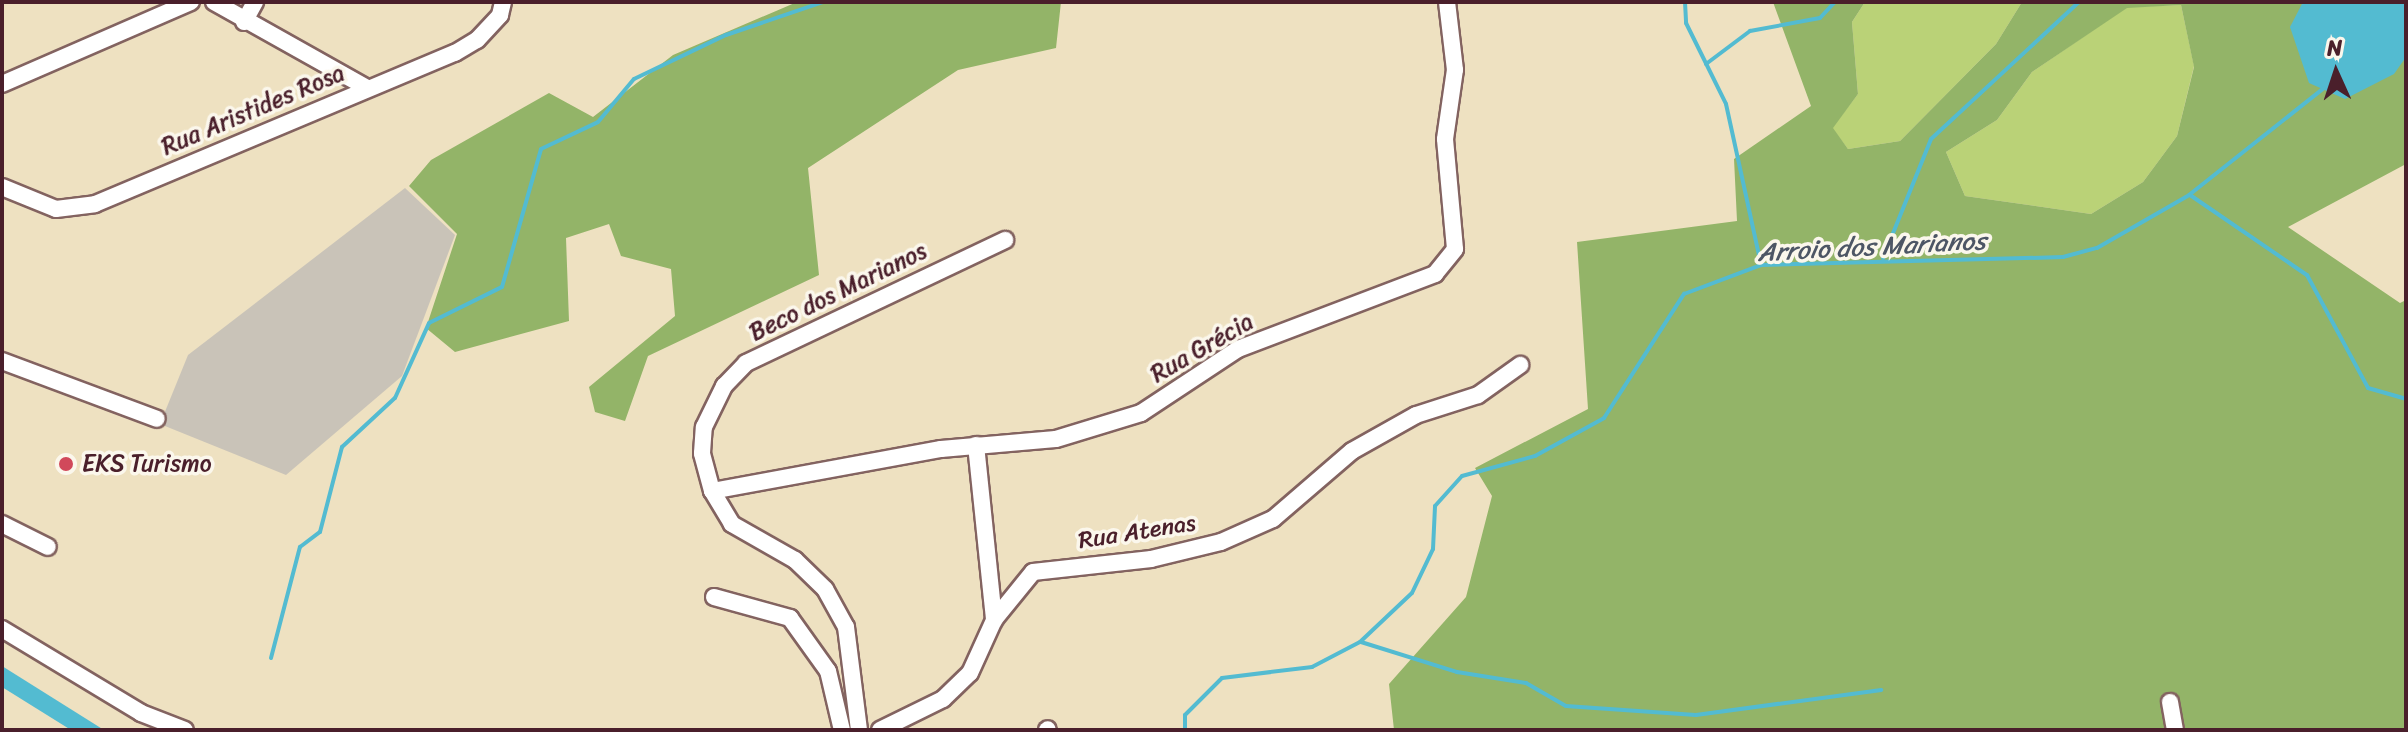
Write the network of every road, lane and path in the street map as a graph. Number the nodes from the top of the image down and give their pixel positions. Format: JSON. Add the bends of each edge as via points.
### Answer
{"nodes":[{"id":1,"x":191,"y":2,"type":"edge"},
{"id":2,"x":214,"y":2,"type":"edge"},
{"id":3,"x":255,"y":2,"type":"edge"},
{"id":4,"x":503,"y":2,"type":"edge"},
{"id":5,"x":1447,"y":2,"type":"edge"},
{"id":6,"x":244,"y":22,"type":"junction"},
{"id":7,"x":2,"y":84,"type":"edge"},
{"id":8,"x":367,"y":88,"type":"junction"},
{"id":9,"x":2,"y":187,"type":"edge"},
{"id":10,"x":1005,"y":240,"type":"dead end"},
{"id":11,"x":2,"y":361,"type":"edge"},
{"id":12,"x":1520,"y":365,"type":"dead end"},
{"id":13,"x":157,"y":419,"type":"dead end"},
{"id":14,"x":976,"y":445,"type":"junction"},
{"id":15,"x":712,"y":491,"type":"junction"},
{"id":16,"x":2,"y":524,"type":"edge"},
{"id":17,"x":48,"y":547,"type":"dead end"},
{"id":18,"x":714,"y":597,"type":"dead end"},
{"id":19,"x":994,"y":620,"type":"junction"},
{"id":20,"x":2,"y":629,"type":"edge"},
{"id":21,"x":2170,"y":702,"type":"dead end"},
{"id":22,"x":185,"y":730,"type":"edge"},
{"id":23,"x":842,"y":730,"type":"edge"},
{"id":24,"x":859,"y":730,"type":"edge"},
{"id":25,"x":880,"y":730,"type":"edge"},
{"id":26,"x":2175,"y":730,"type":"edge"}],
"edges":[{"from":1,"to":7,"type":"street"},
{"from":2,"to":6,"type":"street"},
{"from":3,"to":6,"type":"street"},
{"from":4,"to":8,"type":"street","name":"Rua Aristides Rosa","via":[[500,15],[477,40]]},
{"from":5,"to":14,"type":"street","name":"Rua Grécia","via":[[1455,70],[1445,139],[1455,249],[1448,264],[1435,274],[1238,349],[1141,413],[1056,439]]},
{"from":6,"to":8,"type":"street"},
{"from":8,"to":9,"type":"street","name":"Rua Aristides Rosa","via":[[74,210],[56,209]]},
{"from":10,"to":15,"type":"street","name":"Beco dos Marianos","via":[[746,363],[724,386],[704,427],[702,453]]},
{"from":11,"to":13,"type":"street"},
{"from":12,"to":19,"type":"street","name":"Rua Atenas","via":[[1478,395],[1416,415],[1352,451],[1273,519],[1221,542],[1151,559],[1033,572]]},
{"from":14,"to":15,"type":"street","name":"Rua Grécia"},
{"from":14,"to":19,"type":"street"},
{"from":15,"to":24,"type":"street","name":"Beco dos Marianos","via":[[732,524],[795,560],[825,589],[846,627]]},
{"from":16,"to":17,"type":"street"},
{"from":18,"to":23,"type":"street","via":[[790,618],[828,671]]},
{"from":19,"to":25,"type":"street","name":"Rua Atenas","via":[[970,673],[952,691]]},
{"from":20,"to":22,"type":"street","via":[[141,713]]},
{"from":21,"to":26,"type":"street"}]}
